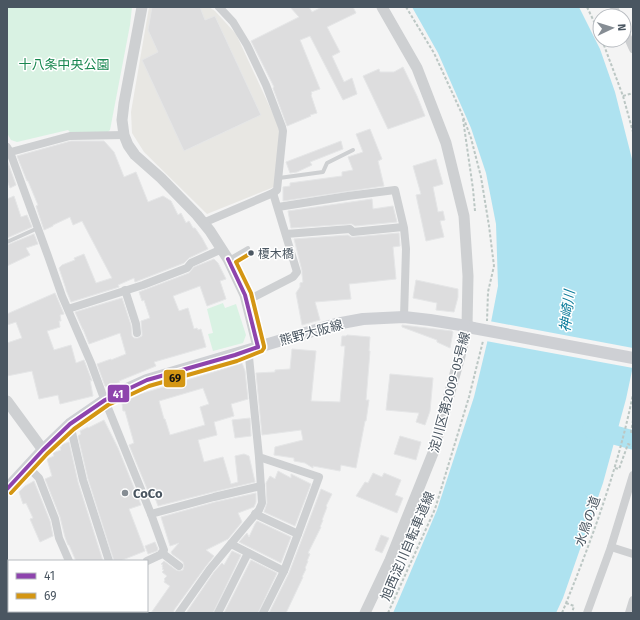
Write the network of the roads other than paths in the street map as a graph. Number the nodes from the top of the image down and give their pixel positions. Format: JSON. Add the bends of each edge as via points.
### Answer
{"nodes":[{"id":1,"x":142,"y":7,"type":"edge"},
{"id":2,"x":219,"y":7,"type":"edge"},
{"id":3,"x":382,"y":7,"type":"edge"},
{"id":4,"x":124,"y":135,"type":"junction"},
{"id":5,"x":353,"y":150,"type":"dead end"},
{"id":6,"x":8,"y":151,"type":"edge"},
{"id":7,"x":278,"y":178,"type":"junction"},
{"id":8,"x":273,"y":193,"type":"junction"},
{"id":9,"x":278,"y":207,"type":"junction"},
{"id":10,"x":203,"y":223,"type":"junction"},
{"id":11,"x":403,"y":227,"type":"junction"},
{"id":12,"x":38,"y":228,"type":"junction"},
{"id":13,"x":286,"y":234,"type":"junction"},
{"id":14,"x":7,"y":242,"type":"edge"},
{"id":15,"x":248,"y":248,"type":"dead end"},
{"id":16,"x":222,"y":249,"type":"junction"},
{"id":17,"x":228,"y":259,"type":"junction"},
{"id":18,"x":125,"y":290,"type":"junction"},
{"id":19,"x":246,"y":301,"type":"junction"},
{"id":20,"x":68,"y":309,"type":"junction"},
{"id":21,"x":404,"y":317,"type":"junction"},
{"id":22,"x":470,"y":327,"type":"junction"},
{"id":23,"x":137,"y":333,"type":"dead end"},
{"id":24,"x":258,"y":347,"type":"junction"},
{"id":25,"x":633,"y":358,"type":"edge"},
{"id":26,"x":105,"y":400,"type":"junction"},
{"id":27,"x":7,"y":401,"type":"edge"},
{"id":28,"x":70,"y":424,"type":"junction"},
{"id":29,"x":43,"y":450,"type":"junction"},
{"id":30,"x":259,"y":457,"type":"junction"},
{"id":31,"x":28,"y":467,"type":"junction"},
{"id":32,"x":633,"y":475,"type":"edge"},
{"id":33,"x":261,"y":486,"type":"junction"},
{"id":34,"x":7,"y":489,"type":"edge"},
{"id":35,"x":151,"y":514,"type":"junction"},
{"id":36,"x":255,"y":514,"type":"junction"},
{"id":37,"x":298,"y":534,"type":"junction"},
{"id":38,"x":231,"y":544,"type":"junction"},
{"id":39,"x":611,"y":547,"type":"junction"},
{"id":40,"x":162,"y":553,"type":"junction"},
{"id":41,"x":248,"y":553,"type":"junction"},
{"id":42,"x":633,"y":554,"type":"edge"},
{"id":43,"x":69,"y":560,"type":"edge"},
{"id":44,"x":110,"y":560,"type":"edge"},
{"id":45,"x":148,"y":561,"type":"edge"},
{"id":46,"x":179,"y":566,"type":"dead end"},
{"id":47,"x":284,"y":570,"type":"junction"},
{"id":48,"x":633,"y":600,"type":"edge"},
{"id":49,"x":179,"y":613,"type":"edge"},
{"id":50,"x":218,"y":613,"type":"edge"},
{"id":51,"x":263,"y":613,"type":"edge"},
{"id":52,"x":366,"y":613,"type":"edge"},
{"id":53,"x":587,"y":613,"type":"edge"},
{"id":54,"x":629,"y":613,"type":"edge"}],
"edges":[{"from":1,"to":4,"type":"street","via":[[124,104]]},
{"from":2,"to":7,"type":"street","via":[[241,33],[266,85],[282,127]]},
{"from":3,"to":22,"type":"street","name":"淀川区第2009-05号線","via":[[417,68],[446,143],[464,216]]},
{"from":4,"to":6,"type":"street","via":[[70,136]]},
{"from":4,"to":10,"type":"street","via":[[135,155],[161,178]]},
{"from":5,"to":7,"type":"lane","via":[[328,163],[323,172]]},
{"from":6,"to":12,"type":"street"},
{"from":7,"to":8,"type":"street","via":[[277,190]]},
{"from":8,"to":9,"type":"street"},
{"from":8,"to":10,"type":"street"},
{"from":9,"to":11,"type":"street","via":[[395,190]]},
{"from":9,"to":13,"type":"street"},
{"from":10,"to":16,"type":"street"},
{"from":11,"to":13,"type":"street","via":[[353,232],[350,229]]},
{"from":11,"to":21,"type":"street","via":[[406,249]]},
{"from":12,"to":14,"type":"lane"},
{"from":12,"to":20,"type":"street"},
{"from":13,"to":19,"type":"street","via":[[297,272],[293,277]]},
{"from":15,"to":17,"type":"lane"},
{"from":16,"to":17,"type":"street"},
{"from":16,"to":18,"type":"street","via":[[191,263],[187,268]]},
{"from":17,"to":19,"type":"street"},
{"from":18,"to":20,"type":"street"},
{"from":18,"to":23,"type":"street"},
{"from":19,"to":24,"type":"street"},
{"from":20,"to":26,"type":"street"},
{"from":21,"to":22,"type":"main road","name":"熊野大阪線"},
{"from":21,"to":24,"type":"main road","name":"熊野大阪線","via":[[363,319],[336,324]]},
{"from":22,"to":25,"type":"main road","name":"熊野大阪線","bridge":true},
{"from":22,"to":52,"type":"street","name":"淀川区第2009-05号線","via":[[434,453]]},
{"from":24,"to":26,"type":"main road","name":"熊野大阪線","via":[[147,380]]},
{"from":24,"to":30,"type":"street","via":[[249,357]]},
{"from":26,"to":28,"type":"main road","name":"熊野大阪線"},
{"from":26,"to":35,"type":"street"},
{"from":27,"to":29,"type":"street"},
{"from":28,"to":29,"type":"main road","name":"熊野大阪線"},
{"from":28,"to":44,"type":"street","via":[[83,480]]},
{"from":29,"to":31,"type":"main road","name":"熊野大阪線"},
{"from":30,"to":33,"type":"street"},
{"from":30,"to":37,"type":"street","via":[[319,477]]},
{"from":31,"to":34,"type":"main road","name":"熊野大阪線"},
{"from":31,"to":43,"type":"street","via":[[39,478]]},
{"from":32,"to":39,"type":"street"},
{"from":33,"to":35,"type":"street"},
{"from":33,"to":36,"type":"street","via":[[262,503]]},
{"from":35,"to":40,"type":"street","via":[[164,550]]},
{"from":36,"to":37,"type":"street"},
{"from":36,"to":38,"type":"street"},
{"from":37,"to":47,"type":"street"},
{"from":38,"to":41,"type":"street"},
{"from":38,"to":49,"type":"street"},
{"from":39,"to":42,"type":"street"},
{"from":39,"to":53,"type":"street"},
{"from":40,"to":45,"type":"street"},
{"from":40,"to":46,"type":"street"},
{"from":41,"to":47,"type":"street"},
{"from":41,"to":50,"type":"street"},
{"from":47,"to":51,"type":"street"},
{"from":48,"to":54,"type":"street"}]}
